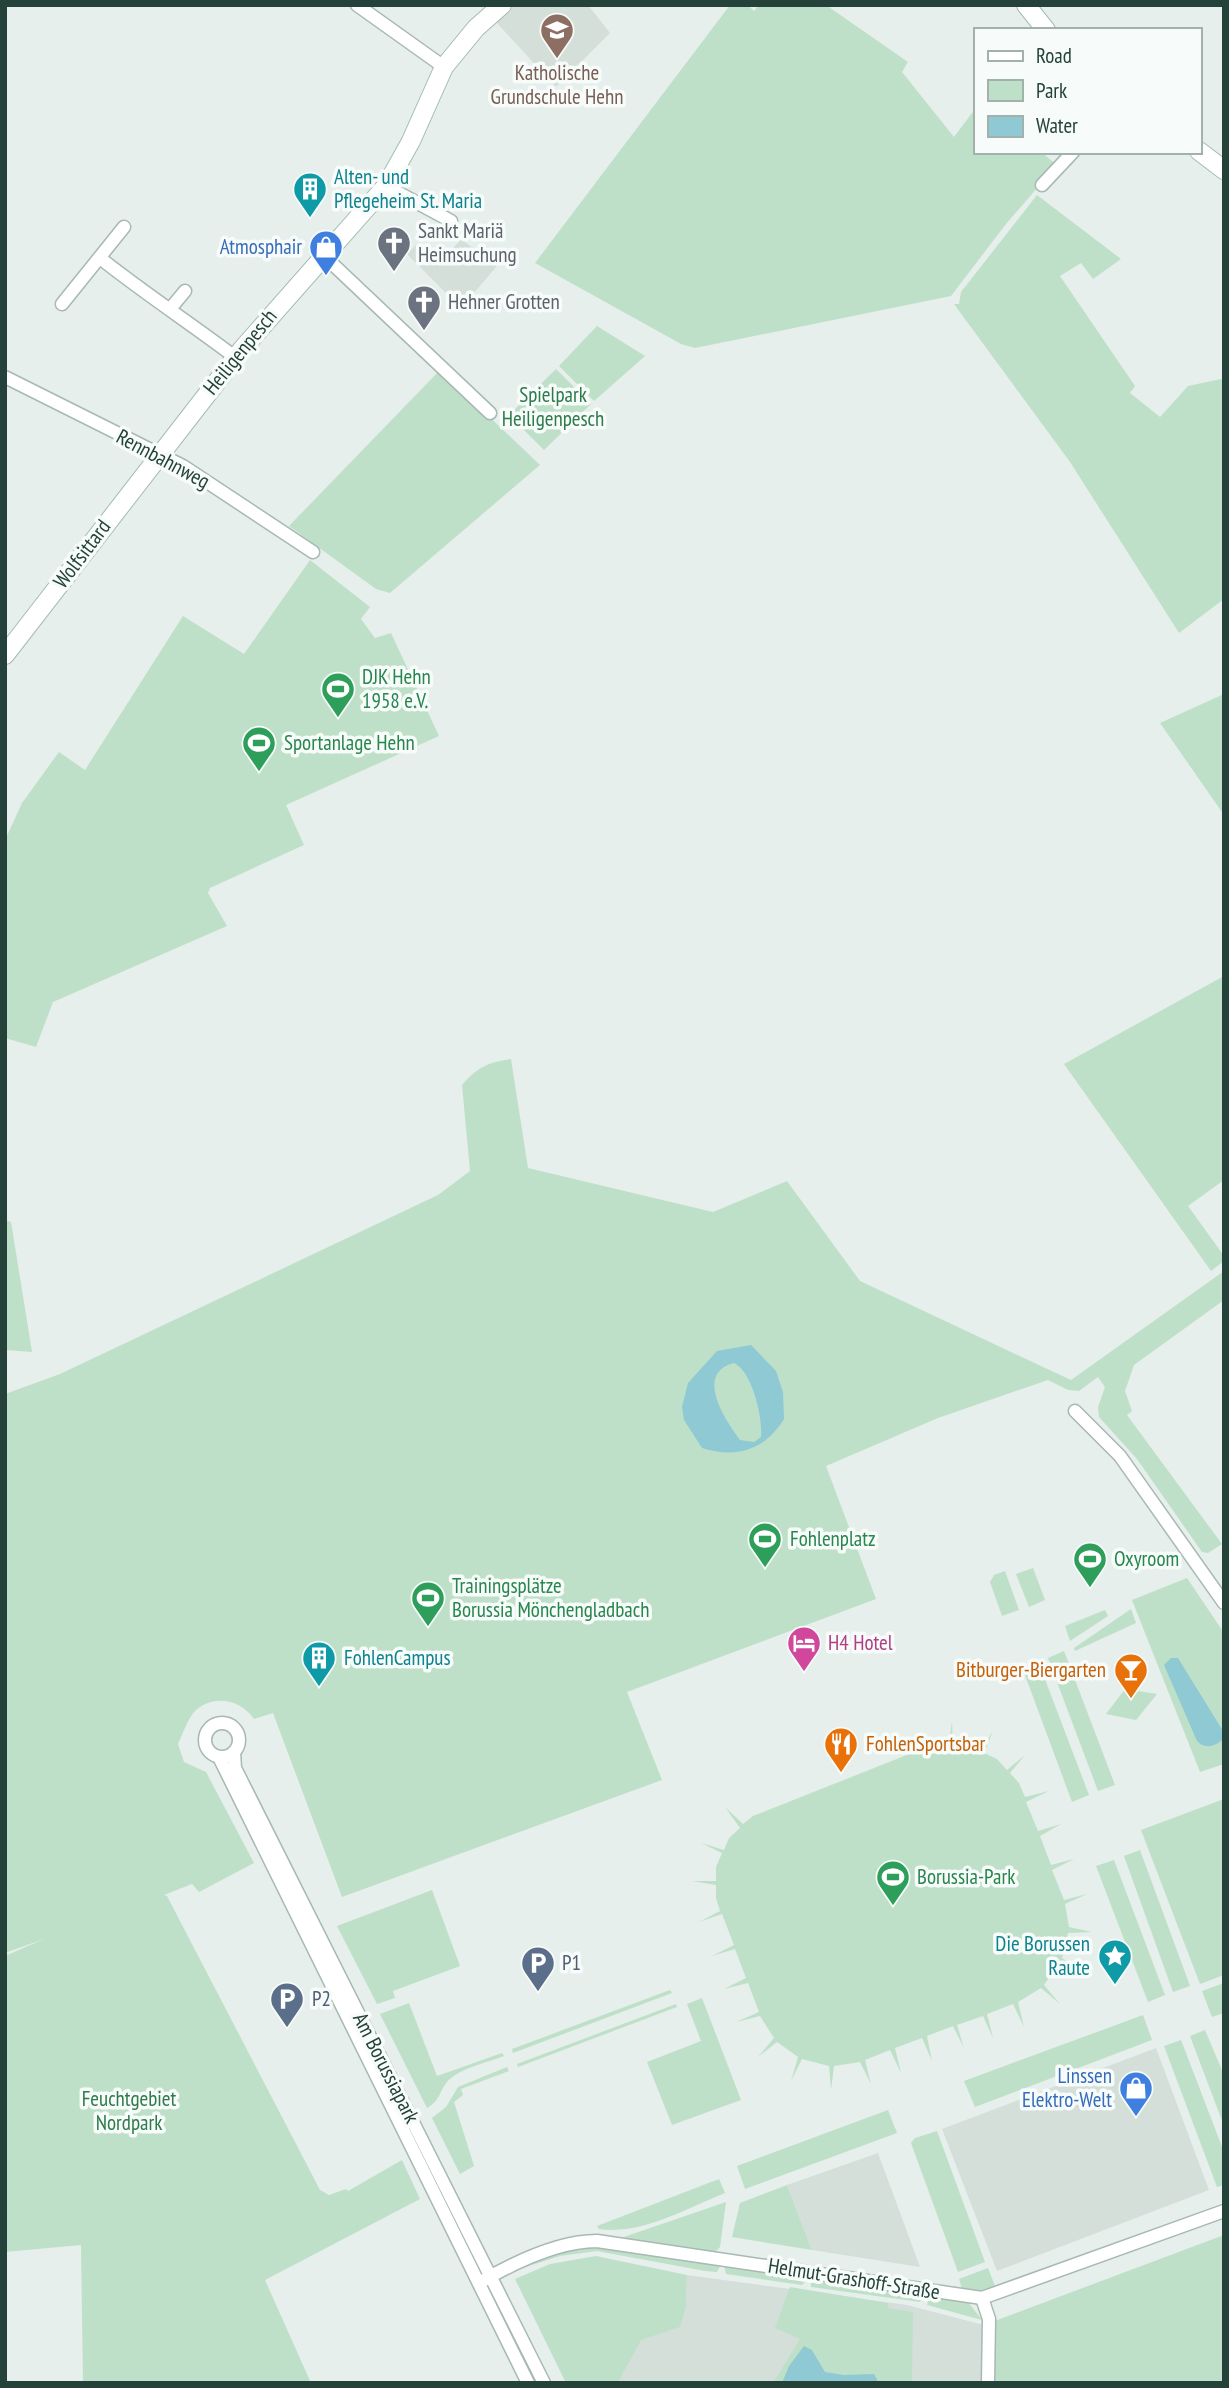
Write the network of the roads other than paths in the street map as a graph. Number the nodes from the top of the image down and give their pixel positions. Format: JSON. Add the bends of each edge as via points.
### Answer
{"nodes":[{"id":1,"x":357,"y":5,"type":"edge"},
{"id":2,"x":502,"y":5,"type":"edge"},
{"id":3,"x":1026,"y":5,"type":"edge"},
{"id":4,"x":1044,"y":28,"type":"edge"},
{"id":5,"x":444,"y":67,"type":"junction"},
{"id":6,"x":1201,"y":153,"type":"edge"},
{"id":7,"x":1071,"y":154,"type":"edge"},
{"id":8,"x":1224,"y":170,"type":"edge"},
{"id":9,"x":1042,"y":185,"type":"dead end"},
{"id":10,"x":386,"y":186,"type":"junction"},
{"id":11,"x":451,"y":221,"type":"dead end"},
{"id":12,"x":124,"y":228,"type":"dead end"},
{"id":13,"x":323,"y":255,"type":"junction"},
{"id":14,"x":100,"y":258,"type":"junction"},
{"id":15,"x":185,"y":291,"type":"dead end"},
{"id":16,"x":62,"y":304,"type":"dead end"},
{"id":17,"x":170,"y":309,"type":"junction"},
{"id":18,"x":235,"y":357,"type":"junction"},
{"id":19,"x":5,"y":377,"type":"edge"},
{"id":20,"x":490,"y":413,"type":"dead end"},
{"id":21,"x":159,"y":452,"type":"junction"},
{"id":22,"x":313,"y":552,"type":"dead end"},
{"id":23,"x":5,"y":655,"type":"edge"},
{"id":24,"x":1075,"y":1411,"type":"dead end"},
{"id":25,"x":1224,"y":1603,"type":"edge"},
{"id":26,"x":234,"y":1752,"type":"junction"},
{"id":27,"x":219,"y":1757,"type":"junction"},
{"id":28,"x":1224,"y":2211,"type":"edge"},
{"id":29,"x":491,"y":2276,"type":"junction"},
{"id":30,"x":479,"y":2283,"type":"junction"},
{"id":31,"x":982,"y":2298,"type":"junction"},
{"id":32,"x":528,"y":2383,"type":"edge"},
{"id":33,"x":544,"y":2383,"type":"edge"},
{"id":34,"x":988,"y":2383,"type":"edge"}],
"edges":[{"from":1,"to":5,"type":"street"},
{"from":2,"to":5,"type":"street","name":"Heiligenpesch"},
{"from":3,"to":4,"type":"street"},
{"from":5,"to":10,"type":"street","name":"Heiligenpesch"},
{"from":6,"to":8,"type":"street"},
{"from":7,"to":9,"type":"street"},
{"from":10,"to":11,"type":"street"},
{"from":10,"to":13,"type":"street","name":"Heiligenpesch"},
{"from":12,"to":14,"type":"street"},
{"from":13,"to":18,"type":"street","name":"Heiligenpesch"},
{"from":13,"to":20,"type":"street"},
{"from":14,"to":16,"type":"street"},
{"from":14,"to":17,"type":"street"},
{"from":15,"to":17,"type":"street"},
{"from":17,"to":18,"type":"street"},
{"from":18,"to":21,"type":"street","name":"Heiligenpesch"},
{"from":19,"to":21,"type":"street","name":"Rennbahnweg"},
{"from":21,"to":22,"type":"street","name":"Rennbahnweg"},
{"from":21,"to":23,"type":"street","name":"Wolfsittard"},
{"from":24,"to":25,"type":"street","via":[[1120,1456]]},
{"from":26,"to":27,"type":"street"},
{"from":26,"to":27,"type":"street","name":"Am Borussiapark","via":[[239,1742],[236,1730],[215,1723],[204,1741]]},
{"from":26,"to":29,"type":"street","name":"Am Borussiapark","via":[[235,1768]]},
{"from":27,"to":30,"type":"street","name":"Am Borussiapark"},
{"from":28,"to":31,"type":"street","name":"Helmut-Grashoff-Straße"},
{"from":29,"to":30,"type":"street","name":"Helmut-Grashoff-Straße"},
{"from":29,"to":31,"type":"street","name":"Helmut-Grashoff-Straße","via":[[568,2244],[597,2241]]},
{"from":29,"to":33,"type":"street","name":"Am Borussiapark"},
{"from":30,"to":32,"type":"street","name":"Am Borussiapark"},
{"from":31,"to":34,"type":"street","via":[[989,2319]]}]}
